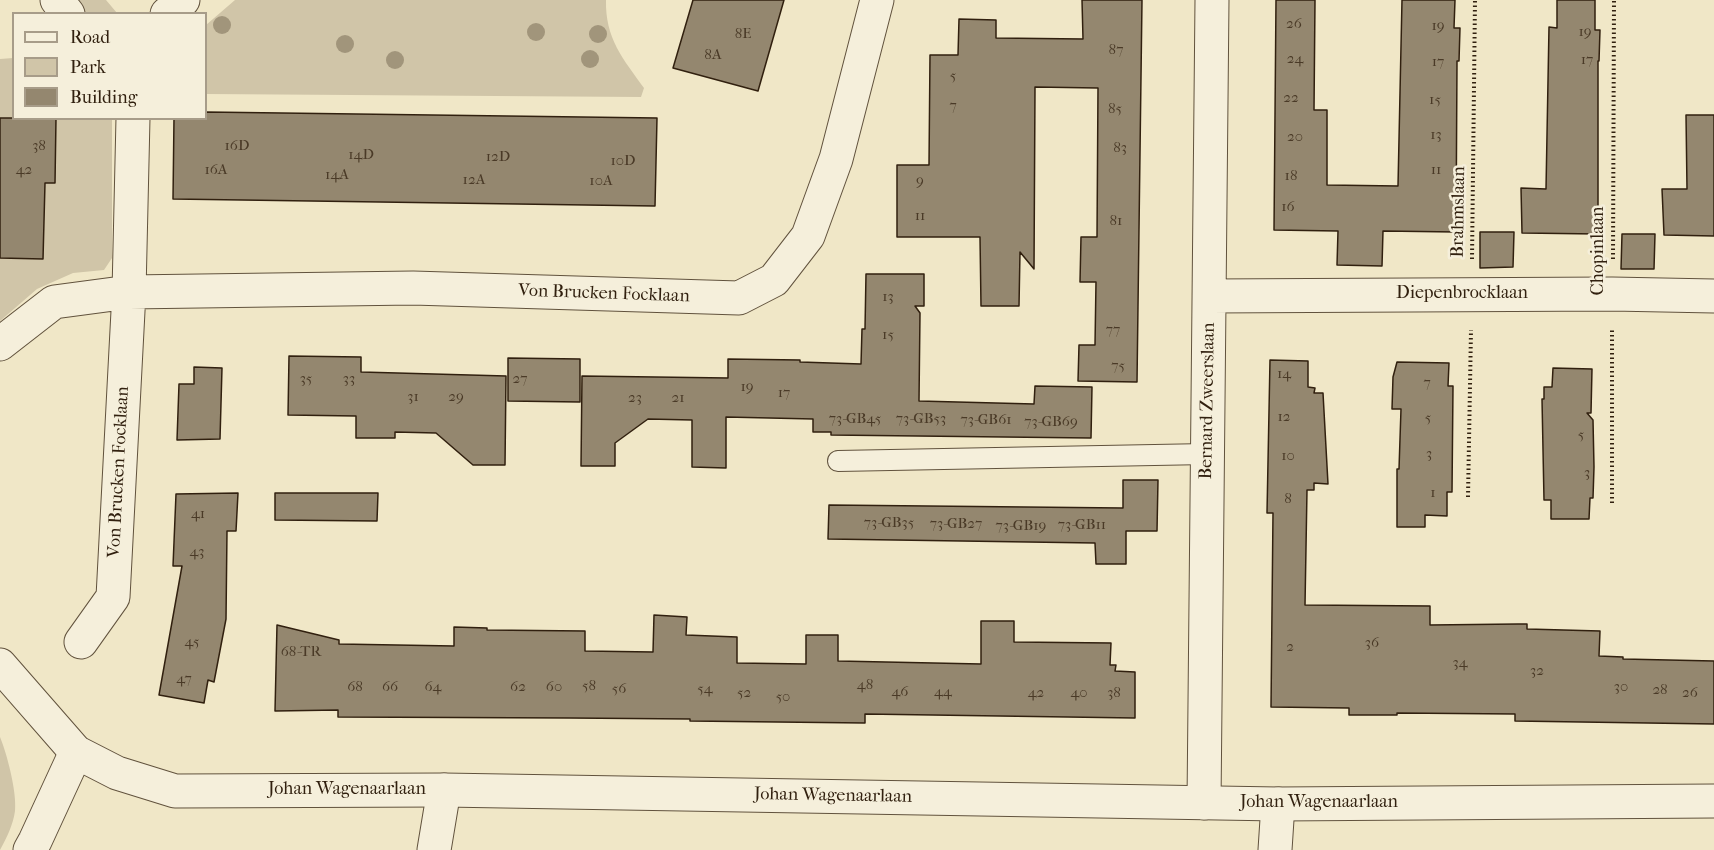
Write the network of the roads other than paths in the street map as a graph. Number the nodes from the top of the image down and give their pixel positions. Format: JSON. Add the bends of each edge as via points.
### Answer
{"nodes":[{"id":1,"x":57,"y":0,"type":"edge"},
{"id":2,"x":877,"y":0,"type":"edge"},
{"id":3,"x":1212,"y":0,"type":"edge"},
{"id":4,"x":66,"y":12,"type":"edge"},
{"id":5,"x":133,"y":120,"type":"edge"},
{"id":6,"x":129,"y":292,"type":"junction"},
{"id":7,"x":1210,"y":296,"type":"junction"},
{"id":8,"x":1714,"y":296,"type":"edge"},
{"id":9,"x":0,"y":344,"type":"edge"},
{"id":10,"x":1207,"y":454,"type":"junction"},
{"id":11,"x":838,"y":461,"type":"dead end"},
{"id":12,"x":81,"y":642,"type":"dead end"},
{"id":13,"x":0,"y":665,"type":"edge"},
{"id":14,"x":76,"y":752,"type":"junction"},
{"id":15,"x":444,"y":790,"type":"junction"},
{"id":16,"x":1714,"y":801,"type":"edge"},
{"id":17,"x":1204,"y":803,"type":"junction"},
{"id":18,"x":1278,"y":804,"type":"junction"},
{"id":19,"x":30,"y":850,"type":"edge"},
{"id":20,"x":434,"y":850,"type":"edge"},
{"id":21,"x":1275,"y":850,"type":"edge"}],
"edges":[{"from":1,"to":4,"type":"street"},
{"from":2,"to":6,"type":"street","name":"Von Brucken Focklaan","via":[[836,159],[808,236],[774,280],[739,298],[413,288]]},
{"from":3,"to":7,"type":"street","name":"Bernard Zweerslaan"},
{"from":5,"to":6,"type":"street","name":"Von Brucken Focklaan"},
{"from":6,"to":9,"type":"street","name":"Von Brucken Focklaan","via":[[54,302]]},
{"from":6,"to":12,"type":"street","name":"Von Brucken Focklaan","via":[[113,597]]},
{"from":7,"to":8,"type":"street","name":"Diepenbrocklaan"},
{"from":7,"to":10,"type":"street","name":"Bernard Zweerslaan"},
{"from":10,"to":11,"type":"lane"},
{"from":10,"to":17,"type":"street","name":"Bernard Zweerslaan"},
{"from":13,"to":14,"type":"street","name":"Johan Wagenaarlaan"},
{"from":14,"to":15,"type":"street","name":"Johan Wagenaarlaan","via":[[117,774],[175,791]]},
{"from":14,"to":19,"type":"street"},
{"from":15,"to":17,"type":"street","name":"Johan Wagenaarlaan"},
{"from":15,"to":20,"type":"street"},
{"from":16,"to":18,"type":"street","name":"Johan Wagenaarlaan"},
{"from":17,"to":18,"type":"street","name":"Johan Wagenaarlaan"},
{"from":18,"to":21,"type":"street"}]}
